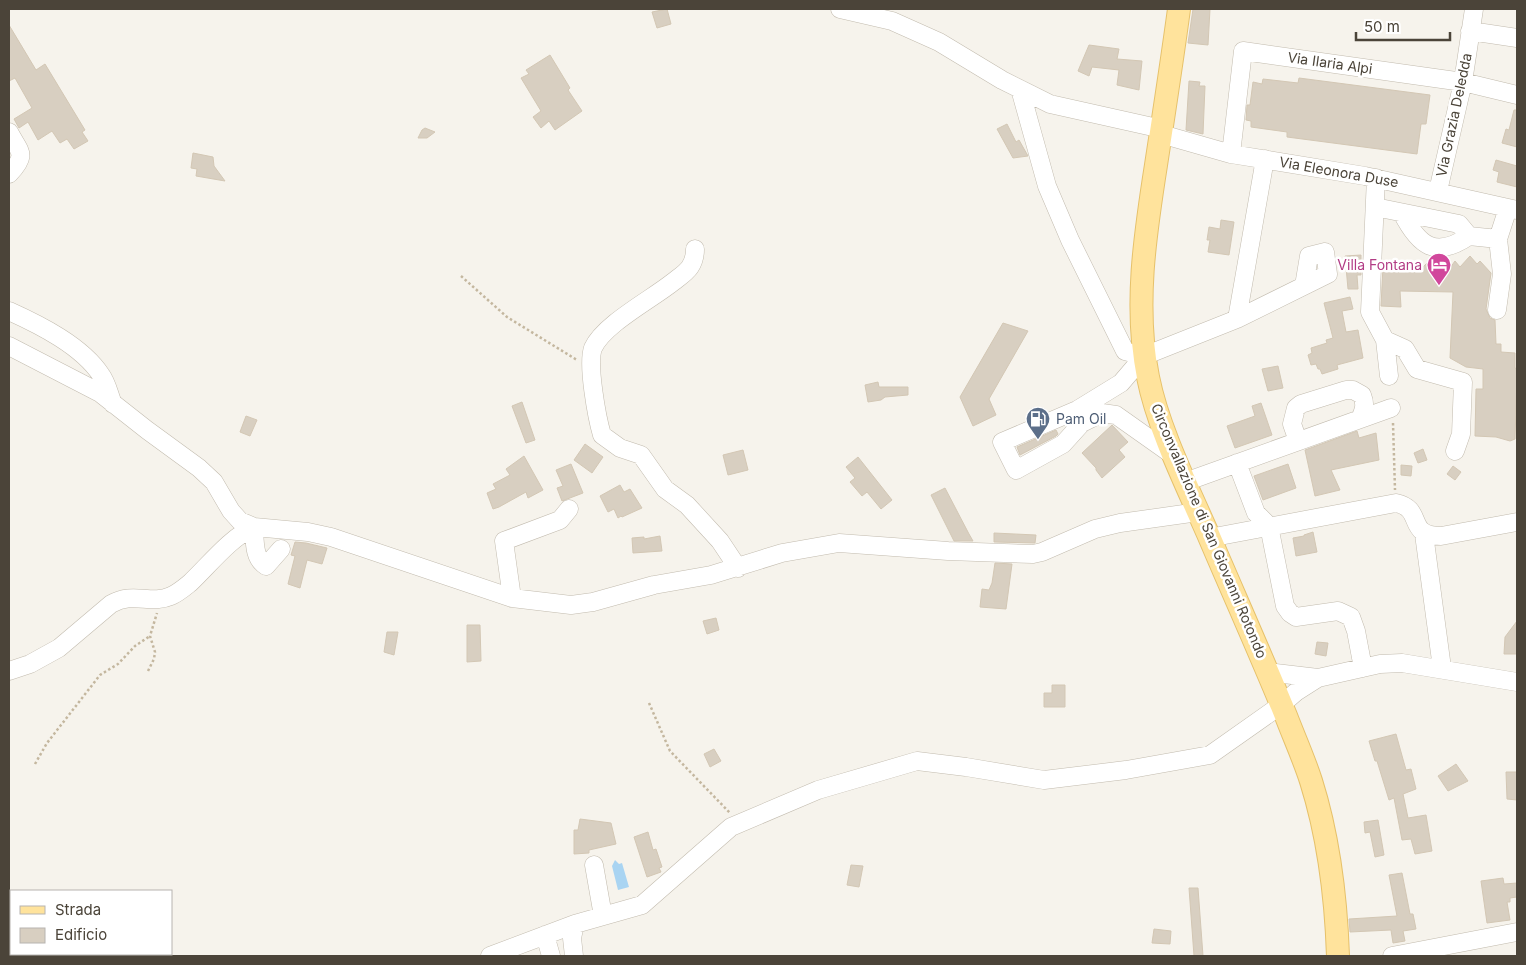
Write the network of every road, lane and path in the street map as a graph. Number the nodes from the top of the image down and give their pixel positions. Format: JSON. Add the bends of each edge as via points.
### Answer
{"nodes":[{"id":1,"x":840,"y":9,"type":"edge"},
{"id":2,"x":1180,"y":9,"type":"edge"},
{"id":3,"x":1474,"y":9,"type":"edge"},
{"id":4,"x":1470,"y":31,"type":"junction"},
{"id":5,"x":1517,"y":38,"type":"edge"},
{"id":6,"x":1463,"y":82,"type":"junction"},
{"id":7,"x":1020,"y":89,"type":"junction"},
{"id":8,"x":1517,"y":95,"type":"edge"},
{"id":9,"x":1161,"y":131,"type":"junction"},
{"id":10,"x":9,"y":132,"type":"edge"},
{"id":11,"x":1231,"y":154,"type":"junction"},
{"id":12,"x":1265,"y":159,"type":"junction"},
{"id":13,"x":9,"y":174,"type":"edge"},
{"id":14,"x":1376,"y":178,"type":"junction"},
{"id":15,"x":1438,"y":191,"type":"junction"},
{"id":16,"x":1375,"y":207,"type":"junction"},
{"id":17,"x":1513,"y":209,"type":"edge"},
{"id":18,"x":1402,"y":213,"type":"junction"},
{"id":19,"x":1469,"y":236,"type":"junction"},
{"id":20,"x":1498,"y":239,"type":"junction"},
{"id":21,"x":695,"y":249,"type":"dead end"},
{"id":22,"x":461,"y":276,"type":"dead end"},
{"id":23,"x":1304,"y":286,"type":"dead end"},
{"id":24,"x":1497,"y":310,"type":"dead end"},
{"id":25,"x":9,"y":311,"type":"edge"},
{"id":26,"x":1237,"y":319,"type":"junction"},
{"id":27,"x":1385,"y":340,"type":"junction"},
{"id":28,"x":9,"y":346,"type":"edge"},
{"id":29,"x":1144,"y":356,"type":"junction"},
{"id":30,"x":592,"y":371,"type":"junction"},
{"id":31,"x":1389,"y":376,"type":"dead end"},
{"id":32,"x":1114,"y":388,"type":"junction"},
{"id":33,"x":113,"y":404,"type":"junction"},
{"id":34,"x":1391,"y":408,"type":"joint"},
{"id":35,"x":1116,"y":414,"type":"junction"},
{"id":36,"x":1158,"y":414,"type":"junction"},
{"id":37,"x":1360,"y":419,"type":"junction"},
{"id":38,"x":1133,"y":427,"type":"junction"},
{"id":39,"x":1298,"y":441,"type":"junction"},
{"id":40,"x":1454,"y":451,"type":"dead end"},
{"id":41,"x":1174,"y":456,"type":"junction"},
{"id":42,"x":1237,"y":463,"type":"junction"},
{"id":43,"x":1185,"y":482,"type":"junction"},
{"id":44,"x":1396,"y":504,"type":"junction"},
{"id":45,"x":568,"y":509,"type":"dead end"},
{"id":46,"x":1198,"y":512,"type":"junction"},
{"id":47,"x":1517,"y":522,"type":"edge"},
{"id":48,"x":1269,"y":526,"type":"junction"},
{"id":49,"x":254,"y":527,"type":"junction"},
{"id":50,"x":1424,"y":534,"type":"junction"},
{"id":51,"x":1209,"y":538,"type":"junction"},
{"id":52,"x":281,"y":549,"type":"dead end"},
{"id":53,"x":738,"y":568,"type":"junction"},
{"id":54,"x":512,"y":598,"type":"junction"},
{"id":55,"x":164,"y":599,"type":"junction"},
{"id":56,"x":150,"y":636,"type":"junction"},
{"id":57,"x":1363,"y":668,"type":"junction"},
{"id":58,"x":1442,"y":668,"type":"junction"},
{"id":59,"x":9,"y":671,"type":"edge"},
{"id":60,"x":148,"y":671,"type":"dead end"},
{"id":61,"x":1267,"y":672,"type":"junction"},
{"id":62,"x":1318,"y":678,"type":"junction"},
{"id":63,"x":1517,"y":682,"type":"edge"},
{"id":64,"x":649,"y":703,"type":"dead end"},
{"id":65,"x":1281,"y":705,"type":"junction"},
{"id":66,"x":35,"y":764,"type":"dead end"},
{"id":67,"x":740,"y":823,"type":"junction"},
{"id":68,"x":594,"y":865,"type":"dead end"},
{"id":69,"x":603,"y":916,"type":"junction"},
{"id":70,"x":575,"y":924,"type":"junction"},
{"id":71,"x":1517,"y":932,"type":"edge"},
{"id":72,"x":545,"y":936,"type":"junction"},
{"id":73,"x":490,"y":956,"type":"edge"},
{"id":74,"x":550,"y":956,"type":"edge"},
{"id":75,"x":574,"y":956,"type":"edge"},
{"id":76,"x":1338,"y":956,"type":"edge"},
{"id":77,"x":1392,"y":956,"type":"edge"}],
"edges":[{"from":1,"to":7,"type":"street","name":"Via Eleonora Duse","via":[[892,21],[938,42]]},
{"from":2,"to":9,"type":"main road","name":"Circonvallazione di San Giovanni Rotondo"},
{"from":3,"to":4,"type":"street","name":"Via Grazia Deledda"},
{"from":4,"to":5,"type":"street"},
{"from":4,"to":6,"type":"street","name":"Via Grazia Deledda"},
{"from":6,"to":8,"type":"street","name":"Via Ilaria Alpi"},
{"from":6,"to":11,"type":"street","name":"Via Ilaria Alpi","via":[[1243,51]]},
{"from":6,"to":15,"type":"street","name":"Via Grazia Deledda"},
{"from":7,"to":9,"type":"street","name":"Via Eleonora Duse","via":[[1050,104]]},
{"from":7,"to":29,"type":"street","via":[[1047,186],[1070,240],[1125,351]]},
{"from":9,"to":11,"type":"street","name":"Via Eleonora Duse"},
{"from":9,"to":29,"type":"main road","name":"Circonvallazione di San Giovanni Rotondo","via":[[1142,278]]},
{"from":10,"to":13,"type":"street","via":[[21,156]]},
{"from":11,"to":12,"type":"street","name":"Via Eleonora Duse"},
{"from":12,"to":14,"type":"street","name":"Via Eleonora Duse"},
{"from":12,"to":26,"type":"street"},
{"from":14,"to":15,"type":"street","name":"Via Eleonora Duse"},
{"from":14,"to":16,"type":"street"},
{"from":15,"to":17,"type":"street","name":"Via Eleonora Duse"},
{"from":16,"to":18,"type":"street"},
{"from":16,"to":27,"type":"street","via":[[1370,312]]},
{"from":17,"to":20,"type":"street"},
{"from":18,"to":19,"type":"street","via":[[1460,224]]},
{"from":18,"to":19,"type":"street","via":[[1412,232],[1425,244],[1444,247]]},
{"from":19,"to":20,"type":"street"},
{"from":20,"to":24,"type":"street","via":[[1502,274]]},
{"from":21,"to":30,"type":"street","via":[[689,268],[599,339],[593,349]]},
{"from":22,"to":30,"type":"path","via":[[507,317]]},
{"from":23,"to":26,"type":"street"},
{"from":25,"to":33,"type":"street","via":[[76,348],[102,376]]},
{"from":26,"to":29,"type":"street"},
{"from":27,"to":31,"type":"street"},
{"from":27,"to":40,"type":"street","via":[[1404,349],[1417,369],[1463,382],[1461,434]]},
{"from":28,"to":33,"type":"street","via":[[100,393]]},
{"from":29,"to":32,"type":"street"},
{"from":29,"to":36,"type":"main road","name":"Circonvallazione di San Giovanni Rotondo"},
{"from":30,"to":53,"type":"street","via":[[602,436],[641,455],[665,489],[687,505],[720,540]]},
{"from":32,"to":35,"type":"street"},
{"from":32,"to":35,"type":"street","via":[[1078,410],[1002,442],[1016,470],[1063,444],[1082,423],[1102,413]]},
{"from":33,"to":49,"type":"street","via":[[199,468],[214,482],[240,521]]},
{"from":34,"to":37,"type":"street"},
{"from":34,"to":44,"type":"path"},
{"from":35,"to":38,"type":"street"},
{"from":36,"to":38,"type":"street","via":[[1146,426]]},
{"from":36,"to":41,"type":"main road","name":"Circonvallazione di San Giovanni Rotondo"},
{"from":37,"to":39,"type":"street"},
{"from":37,"to":39,"type":"street","via":[[1365,403],[1362,395],[1353,390],[1301,404],[1296,408],[1292,424]]},
{"from":38,"to":41,"type":"street"},
{"from":39,"to":42,"type":"street"},
{"from":41,"to":43,"type":"main road","name":"Circonvallazione di San Giovanni Rotondo"},
{"from":42,"to":43,"type":"street"},
{"from":42,"to":48,"type":"street","via":[[1256,513]]},
{"from":43,"to":46,"type":"main road","name":"Circonvallazione di San Giovanni Rotondo"},
{"from":44,"to":48,"type":"street"},
{"from":44,"to":50,"type":"street","via":[[1409,510]]},
{"from":45,"to":54,"type":"street","via":[[560,520],[504,541]]},
{"from":46,"to":51,"type":"main road","name":"Circonvallazione di San Giovanni Rotondo"},
{"from":46,"to":53,"type":"street","via":[[1120,523],[1033,554],[839,543],[782,553]]},
{"from":47,"to":50,"type":"street","via":[[1440,536]]},
{"from":48,"to":51,"type":"street"},
{"from":48,"to":57,"type":"street","via":[[1285,606],[1296,617],[1338,611],[1350,617]]},
{"from":49,"to":52,"type":"street","via":[[255,545],[262,564],[266,566]]},
{"from":49,"to":54,"type":"street","via":[[331,537]]},
{"from":49,"to":55,"type":"street","via":[[240,535],[174,596]]},
{"from":50,"to":58,"type":"street"},
{"from":51,"to":61,"type":"main road","name":"Circonvallazione di San Giovanni Rotondo"},
{"from":53,"to":54,"type":"street","via":[[654,585],[593,602],[571,604]]},
{"from":55,"to":56,"type":"path"},
{"from":55,"to":59,"type":"street","via":[[119,599],[59,648]]},
{"from":56,"to":60,"type":"path","via":[[155,652]]},
{"from":56,"to":66,"type":"path","via":[[100,675],[47,743]]},
{"from":57,"to":58,"type":"street","via":[[1391,662]]},
{"from":57,"to":62,"type":"street"},
{"from":58,"to":63,"type":"street"},
{"from":61,"to":62,"type":"street"},
{"from":61,"to":65,"type":"main road","name":"Circonvallazione di San Giovanni Rotondo"},
{"from":62,"to":65,"type":"street"},
{"from":64,"to":67,"type":"path","via":[[670,751]]},
{"from":65,"to":67,"type":"street","via":[[1210,755],[1044,780],[917,761],[818,790]]},
{"from":65,"to":76,"type":"main road","name":"Circonvallazione di San Giovanni Rotondo","via":[[1311,779],[1324,830],[1332,874]]},
{"from":67,"to":69,"type":"street","via":[[731,827],[642,905]]},
{"from":68,"to":69,"type":"street"},
{"from":69,"to":70,"type":"street"},
{"from":70,"to":72,"type":"street"},
{"from":70,"to":75,"type":"street","via":[[572,938]]},
{"from":71,"to":77,"type":"street"},
{"from":72,"to":73,"type":"street"},
{"from":72,"to":74,"type":"street"}]}
